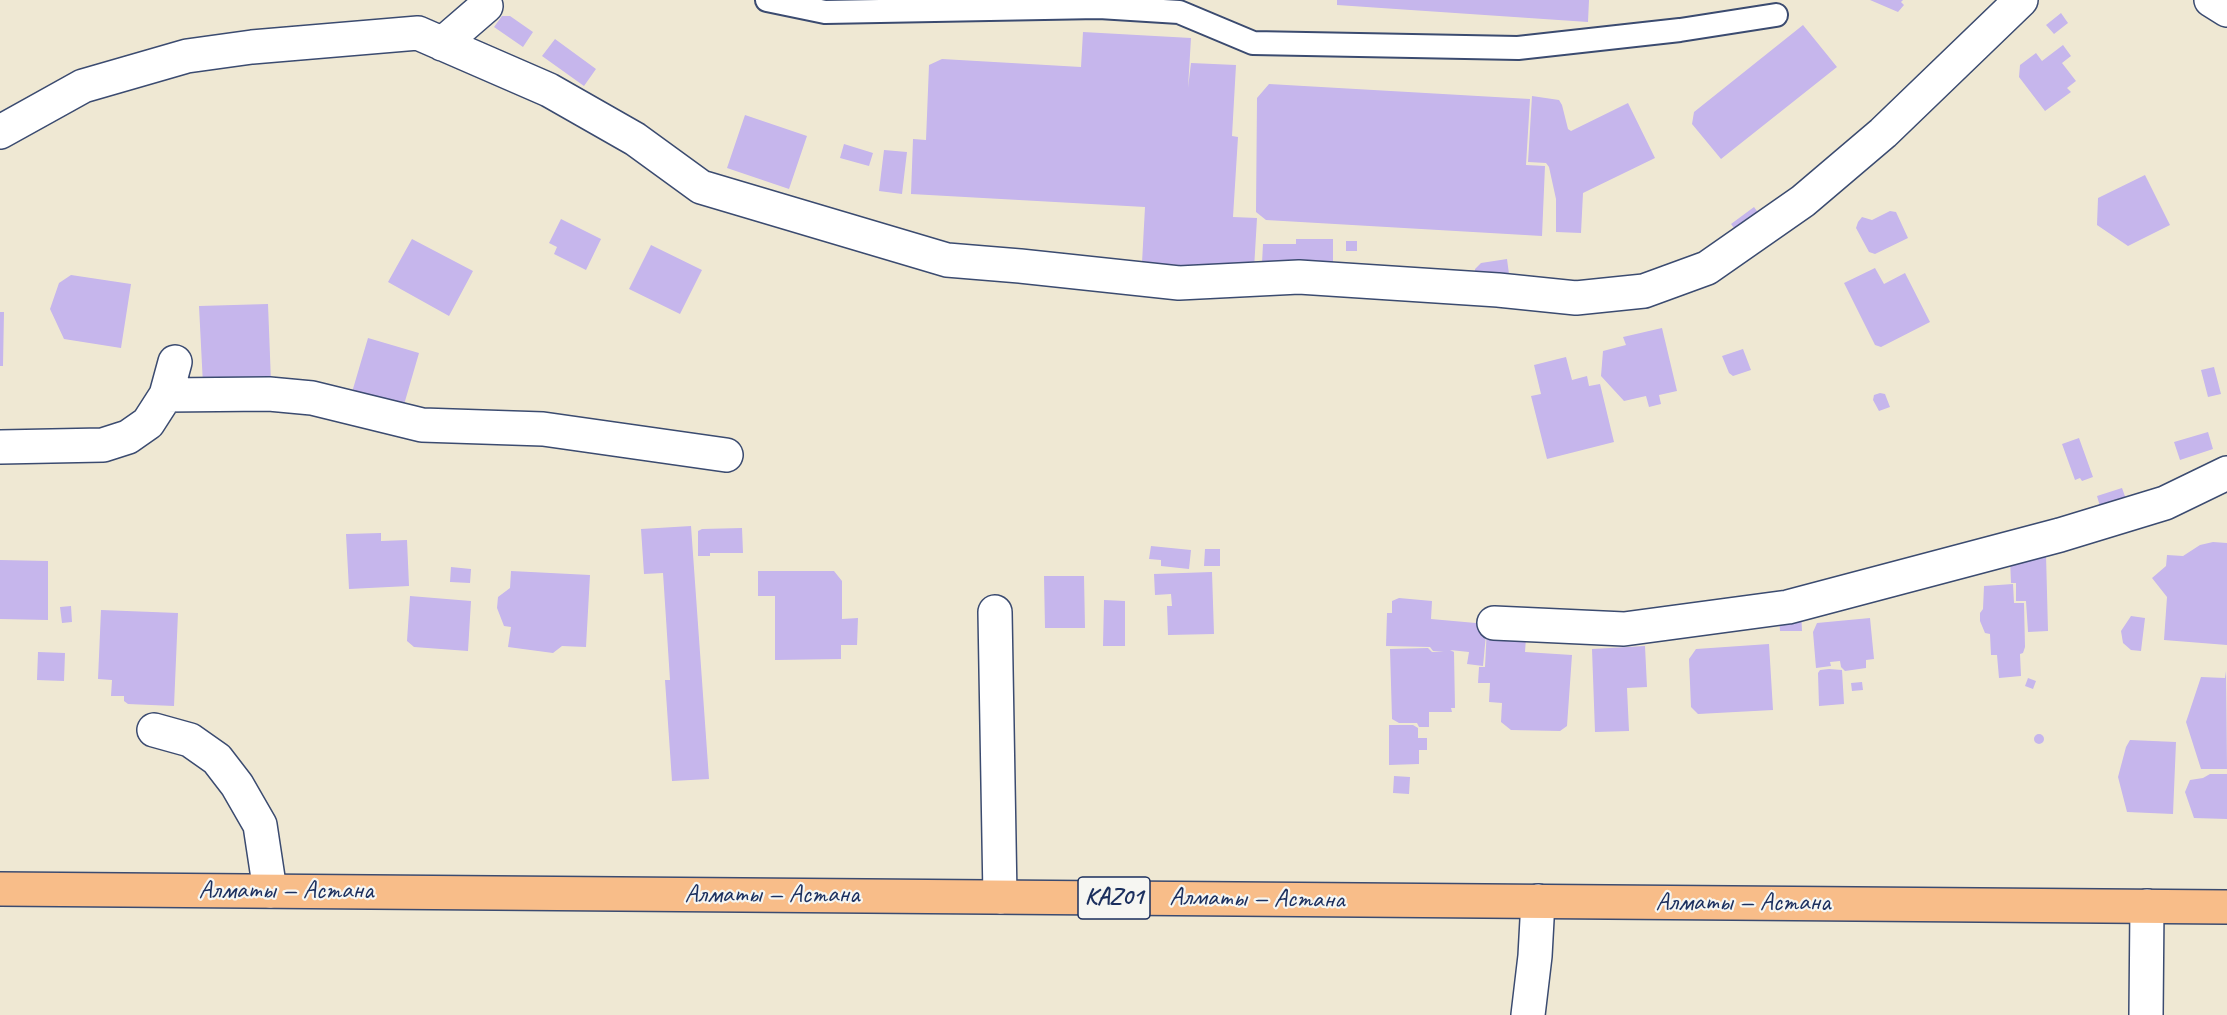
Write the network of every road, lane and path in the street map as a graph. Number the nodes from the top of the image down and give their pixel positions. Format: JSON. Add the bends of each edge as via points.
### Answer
{"nodes":[{"id":1,"x":767,"y":0,"type":"edge"},
{"id":2,"x":2021,"y":0,"type":"edge"},
{"id":3,"x":2211,"y":0,"type":"edge"},
{"id":4,"x":492,"y":3,"type":"edge"},
{"id":5,"x":2227,"y":10,"type":"edge"},
{"id":6,"x":1776,"y":15,"type":"dead end"},
{"id":7,"x":442,"y":44,"type":"junction"},
{"id":8,"x":0,"y":132,"type":"edge"},
{"id":9,"x":175,"y":362,"type":"dead end"},
{"id":10,"x":166,"y":395,"type":"junction"},
{"id":11,"x":0,"y":447,"type":"edge"},
{"id":12,"x":726,"y":455,"type":"dead end"},
{"id":13,"x":2227,"y":473,"type":"edge"},
{"id":14,"x":995,"y":612,"type":"dead end"},
{"id":15,"x":1494,"y":623,"type":"dead end"},
{"id":16,"x":154,"y":730,"type":"dead end"},
{"id":17,"x":0,"y":889,"type":"edge"},
{"id":18,"x":270,"y":891,"type":"junction"},
{"id":19,"x":1000,"y":897,"type":"junction"},
{"id":20,"x":1538,"y":901,"type":"junction"},
{"id":21,"x":2147,"y":906,"type":"junction"},
{"id":22,"x":2227,"y":907,"type":"edge"},
{"id":23,"x":1528,"y":1015,"type":"edge"},
{"id":24,"x":2146,"y":1015,"type":"edge"}],
"edges":[{"from":1,"to":6,"type":"lane","via":[[825,12],[1099,7],[1167,11],[1179,12],[1253,43],[1518,48]]},
{"from":2,"to":7,"type":"street","via":[[1883,134],[1803,201],[1707,268],[1644,291],[1576,298],[1299,277],[1179,283],[947,260],[701,187],[635,139],[549,90]]},
{"from":3,"to":5,"type":"street"},
{"from":4,"to":7,"type":"street"},
{"from":7,"to":8,"type":"street","via":[[417,33],[188,56],[83,86]]},
{"from":9,"to":10,"type":"street"},
{"from":10,"to":11,"type":"street","via":[[148,423],[128,437],[103,445]]},
{"from":10,"to":12,"type":"street","via":[[269,394],[312,398],[423,425],[543,429]]},
{"from":13,"to":15,"type":"street","via":[[2165,503],[2071,532],[1788,607],[1623,629]]},
{"from":14,"to":19,"type":"street"},
{"from":16,"to":18,"type":"street","via":[[190,740],[217,759],[237,785],[260,825]]},
{"from":17,"to":18,"type":"highway","name":"Алматы — Астана","number":"KАZ01"},
{"from":18,"to":19,"type":"highway","name":"Алматы — Астана","number":"KАZ01"},
{"from":19,"to":20,"type":"highway","name":"Алматы — Астана","number":"KАZ01"},
{"from":20,"to":21,"type":"highway","name":"Алматы — Астана","number":"KАZ01"},
{"from":20,"to":23,"type":"street"},
{"from":21,"to":22,"type":"highway","name":"Алматы — Астана","number":"KАZ01"},
{"from":21,"to":24,"type":"street"}]}
